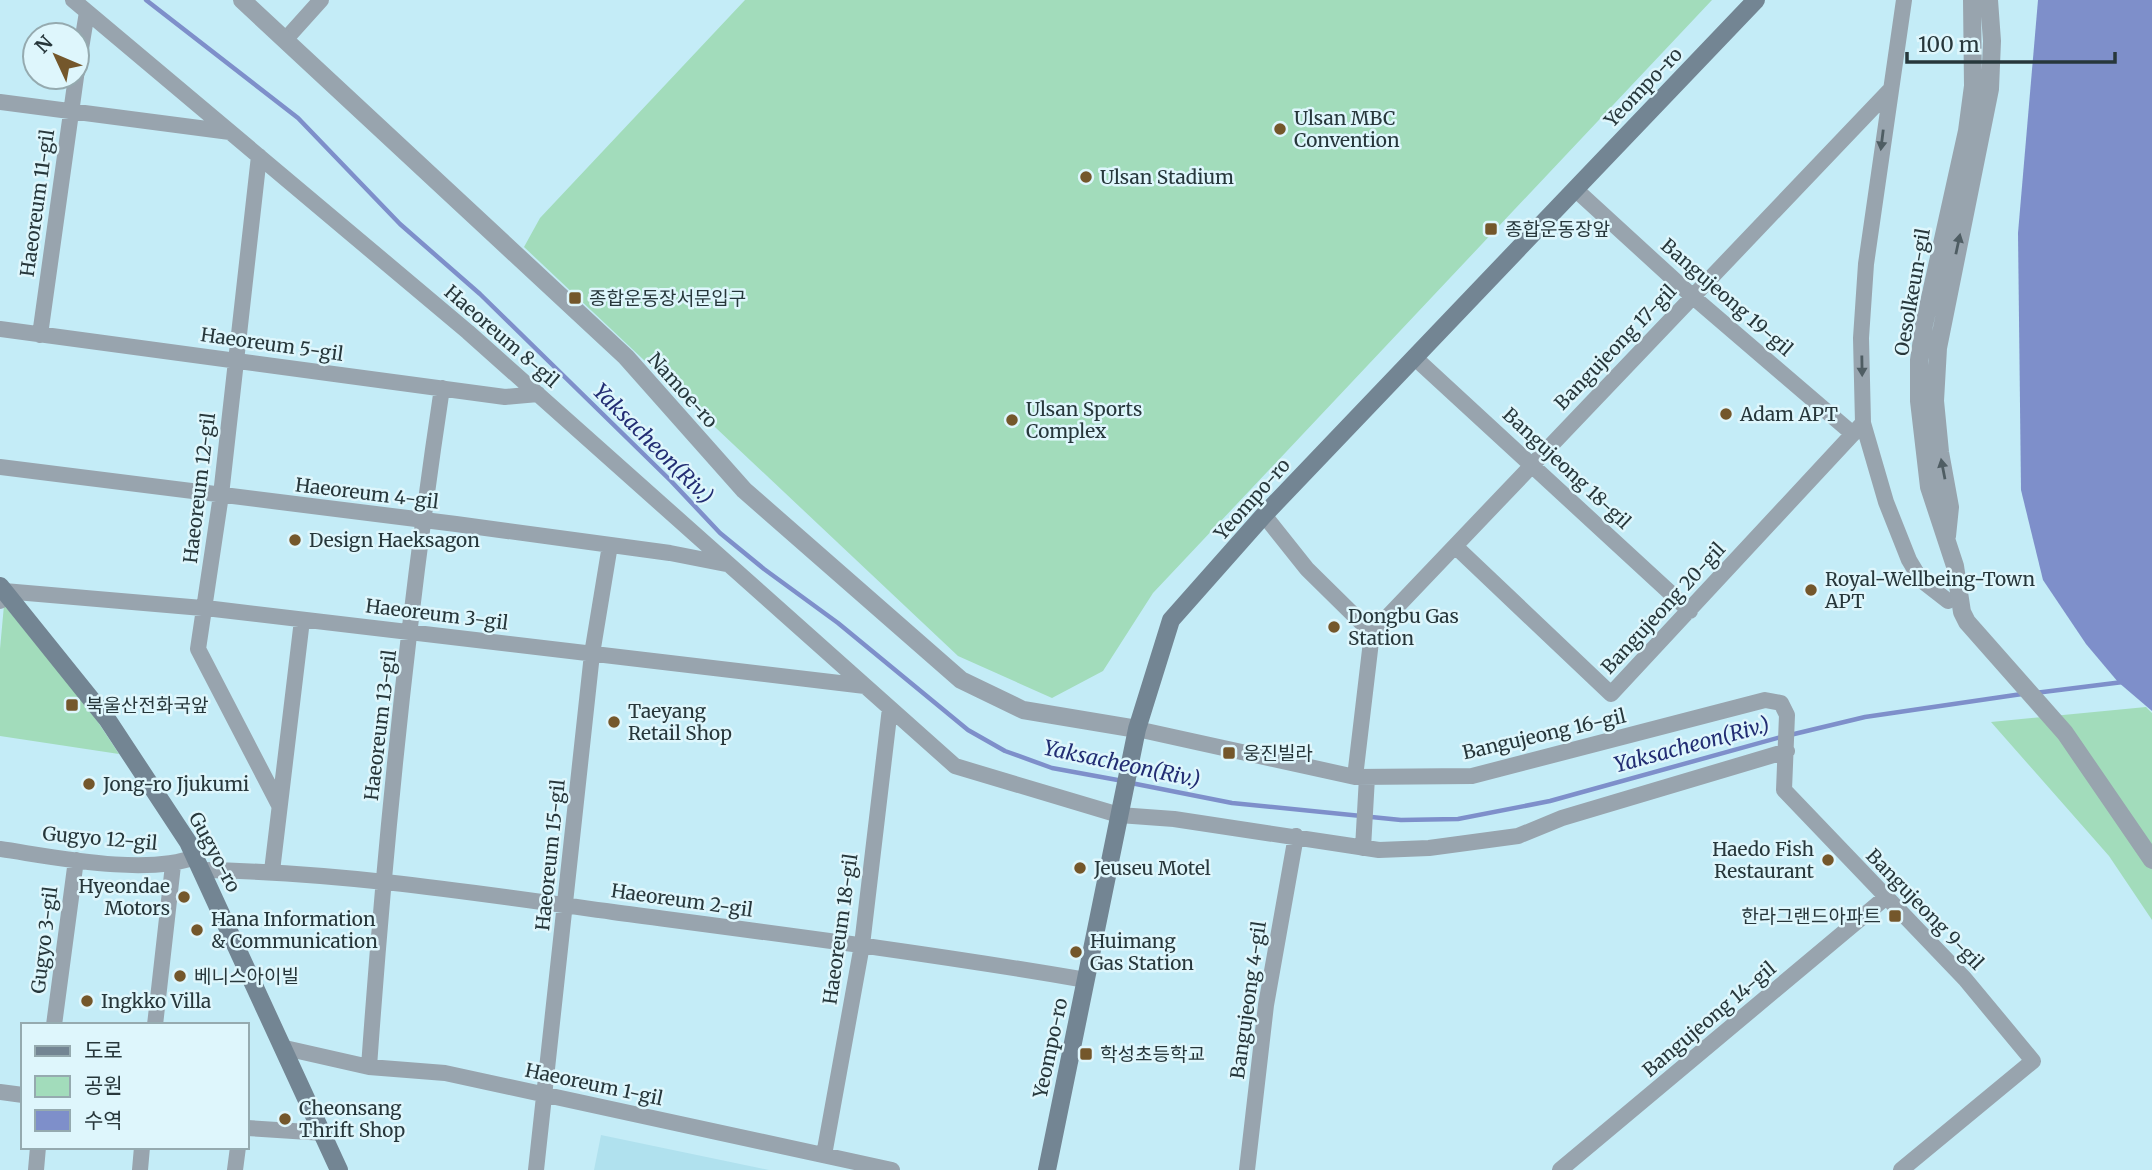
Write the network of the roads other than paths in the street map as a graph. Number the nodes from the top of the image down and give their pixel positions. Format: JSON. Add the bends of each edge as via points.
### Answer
{"nodes":[{"id":1,"x":73,"y":0,"type":"edge"},
{"id":2,"x":242,"y":0,"type":"edge"},
{"id":3,"x":321,"y":0,"type":"edge"},
{"id":4,"x":1756,"y":0,"type":"edge"},
{"id":5,"x":1904,"y":0,"type":"edge"},
{"id":6,"x":1972,"y":0,"type":"edge"},
{"id":7,"x":1989,"y":0,"type":"edge"},
{"id":8,"x":88,"y":12,"type":"junction"},
{"id":9,"x":86,"y":21,"type":"edge"},
{"id":10,"x":285,"y":40,"type":"junction"},
{"id":11,"x":74,"y":91,"type":"edge"},
{"id":12,"x":1889,"y":91,"type":"junction"},
{"id":13,"x":0,"y":102,"type":"edge"},
{"id":14,"x":70,"y":111,"type":"junction"},
{"id":15,"x":230,"y":132,"type":"junction"},
{"id":16,"x":259,"y":156,"type":"junction"},
{"id":17,"x":1575,"y":189,"type":"junction"},
{"id":18,"x":1692,"y":296,"type":"junction"},
{"id":19,"x":0,"y":329,"type":"edge"},
{"id":20,"x":40,"y":335,"type":"junction"},
{"id":21,"x":1414,"y":357,"type":"junction"},
{"id":22,"x":235,"y":360,"type":"junction"},
{"id":23,"x":442,"y":388,"type":"junction"},
{"id":24,"x":538,"y":394,"type":"junction"},
{"id":25,"x":1858,"y":428,"type":"junction"},
{"id":26,"x":1532,"y":464,"type":"junction"},
{"id":27,"x":0,"y":467,"type":"edge"},
{"id":28,"x":220,"y":495,"type":"junction"},
{"id":29,"x":1264,"y":515,"type":"junction"},
{"id":30,"x":422,"y":521,"type":"junction"},
{"id":31,"x":1947,"y":536,"type":"junction"},
{"id":32,"x":610,"y":545,"type":"junction"},
{"id":33,"x":1455,"y":546,"type":"junction"},
{"id":34,"x":729,"y":564,"type":"junction"},
{"id":35,"x":1,"y":593,"type":"edge"},
{"id":36,"x":1948,"y":601,"type":"dead end"},
{"id":37,"x":205,"y":608,"type":"junction"},
{"id":38,"x":1690,"y":611,"type":"junction"},
{"id":39,"x":302,"y":620,"type":"junction"},
{"id":40,"x":412,"y":632,"type":"junction"},
{"id":41,"x":1372,"y":633,"type":"junction"},
{"id":42,"x":592,"y":654,"type":"junction"},
{"id":43,"x":865,"y":686,"type":"junction"},
{"id":44,"x":890,"y":708,"type":"junction"},
{"id":45,"x":1137,"y":729,"type":"junction"},
{"id":46,"x":1787,"y":751,"type":"junction"},
{"id":47,"x":1361,"y":777,"type":"junction"},
{"id":48,"x":279,"y":805,"type":"junction"},
{"id":49,"x":1119,"y":815,"type":"junction"},
{"id":50,"x":1296,"y":836,"type":"junction"},
{"id":51,"x":1363,"y":848,"type":"junction"},
{"id":52,"x":0,"y":849,"type":"edge"},
{"id":53,"x":76,"y":860,"type":"junction"},
{"id":54,"x":2152,"y":860,"type":"edge"},
{"id":55,"x":199,"y":863,"type":"junction"},
{"id":56,"x":173,"y":865,"type":"junction"},
{"id":57,"x":272,"y":871,"type":"junction"},
{"id":58,"x":383,"y":880,"type":"junction"},
{"id":59,"x":1885,"y":898,"type":"junction"},
{"id":60,"x":566,"y":905,"type":"junction"},
{"id":61,"x":862,"y":945,"type":"junction"},
{"id":62,"x":1086,"y":981,"type":"junction"},
{"id":63,"x":54,"y":1023,"type":"edge"},
{"id":64,"x":155,"y":1023,"type":"edge"},
{"id":65,"x":285,"y":1048,"type":"junction"},
{"id":66,"x":369,"y":1067,"type":"junction"},
{"id":67,"x":0,"y":1092,"type":"edge"},
{"id":68,"x":21,"y":1095,"type":"edge"},
{"id":69,"x":545,"y":1095,"type":"junction"},
{"id":70,"x":248,"y":1128,"type":"edge"},
{"id":71,"x":324,"y":1133,"type":"junction"},
{"id":72,"x":38,"y":1149,"type":"edge"},
{"id":73,"x":142,"y":1149,"type":"edge"},
{"id":74,"x":238,"y":1149,"type":"edge"},
{"id":75,"x":824,"y":1155,"type":"junction"},
{"id":76,"x":36,"y":1170,"type":"edge"},
{"id":77,"x":140,"y":1170,"type":"edge"},
{"id":78,"x":235,"y":1170,"type":"edge"},
{"id":79,"x":340,"y":1170,"type":"edge"},
{"id":80,"x":536,"y":1170,"type":"edge"},
{"id":81,"x":892,"y":1170,"type":"edge"},
{"id":82,"x":1047,"y":1170,"type":"edge"},
{"id":83,"x":1247,"y":1170,"type":"edge"},
{"id":84,"x":1559,"y":1170,"type":"edge"},
{"id":85,"x":1901,"y":1170,"type":"edge"}],
"edges":[{"from":1,"to":8,"type":"street","name":"Haeoreum 8-gil"},
{"from":2,"to":10,"type":"street","name":"Namoe-ro"},
{"from":3,"to":10,"type":"street"},
{"from":4,"to":17,"type":"main road","name":"Yeompo-ro"},
{"from":5,"to":12,"type":"street"},
{"from":6,"to":31,"type":"street","name":"Oesolkeun-gil","via":[[1973,86],[1967,131],[1919,360],[1929,487]]},
{"from":31,"to":7,"type":"street","one_way":true,"via":[[1950,506],[1936,401],[1938,348],[1990,89]]},
{"from":8,"to":9,"type":"street","name":"Haeoreum 11-gil"},
{"from":8,"to":15,"type":"street","name":"Haeoreum 8-gil"},
{"from":10,"to":45,"type":"street","name":"Namoe-ro","via":[[625,357],[744,490],[961,680],[1023,710]]},
{"from":11,"to":14,"type":"street","name":"Haeoreum 11-gil"},
{"from":12,"to":18,"type":"street","name":"Bangujeong 17-gil"},
{"from":12,"to":25,"type":"street","one_way":true,"via":[[1866,264]]},
{"from":13,"to":14,"type":"street"},
{"from":14,"to":15,"type":"street"},
{"from":14,"to":20,"type":"street","name":"Haeoreum 11-gil"},
{"from":15,"to":16,"type":"street","name":"Haeoreum 8-gil"},
{"from":16,"to":22,"type":"street","name":"Haeoreum 12-gil"},
{"from":16,"to":24,"type":"street","name":"Haeoreum 8-gil"},
{"from":17,"to":18,"type":"street","name":"Bangujeong 19-gil"},
{"from":17,"to":21,"type":"main road","name":"Yeompo-ro"},
{"from":18,"to":25,"type":"street","name":"Bangujeong 19-gil"},
{"from":18,"to":26,"type":"street","name":"Bangujeong 17-gil"},
{"from":19,"to":20,"type":"street","name":"Haeoreum 5-gil"},
{"from":20,"to":22,"type":"street","name":"Haeoreum 5-gil"},
{"from":21,"to":26,"type":"street","name":"Bangujeong 18-gil"},
{"from":21,"to":29,"type":"main road","name":"Yeompo-ro"},
{"from":22,"to":23,"type":"street","name":"Haeoreum 5-gil"},
{"from":22,"to":28,"type":"street","name":"Haeoreum 12-gil"},
{"from":23,"to":24,"type":"street","name":"Haeoreum 5-gil","via":[[505,397]]},
{"from":23,"to":30,"type":"street","name":"Haeoreum 13-gil"},
{"from":24,"to":34,"type":"street","name":"Haeoreum 8-gil"},
{"from":25,"to":36,"type":"street","via":[[1909,560],[1921,580]]},
{"from":25,"to":38,"type":"street","name":"Bangujeong 20-gil"},
{"from":26,"to":33,"type":"street","name":"Bangujeong 17-gil"},
{"from":26,"to":38,"type":"street","name":"Bangujeong 18-gil"},
{"from":27,"to":28,"type":"street","name":"Haeoreum 4-gil"},
{"from":28,"to":30,"type":"street","name":"Haeoreum 4-gil"},
{"from":28,"to":37,"type":"street","name":"Haeoreum 12-gil"},
{"from":29,"to":41,"type":"street","via":[[1307,569]]},
{"from":29,"to":45,"type":"main road","name":"Yeompo-ro","via":[[1171,620]]},
{"from":30,"to":32,"type":"street","name":"Haeoreum 4-gil"},
{"from":30,"to":40,"type":"street","name":"Haeoreum 13-gil"},
{"from":31,"to":54,"type":"street","name":"Oesolkeun-gil","via":[[1967,622],[2065,733]]},
{"from":32,"to":34,"type":"street","name":"Haeoreum 4-gil"},
{"from":32,"to":42,"type":"street","name":"Haeoreum 15-gil"},
{"from":33,"to":38,"type":"street","name":"Bangujeong 20-gil","via":[[1611,694]]},
{"from":33,"to":41,"type":"street","name":"Bangujeong 17-gil"},
{"from":34,"to":43,"type":"street","name":"Haeoreum 8-gil"},
{"from":35,"to":37,"type":"street","name":"Haeoreum 3-gil"},
{"from":35,"to":55,"type":"main road","name":"Gugyo-ro","via":[[107,719]]},
{"from":37,"to":39,"type":"street","name":"Haeoreum 3-gil"},
{"from":37,"to":48,"type":"street","name":"Haeoreum 12-gil","via":[[198,649]]},
{"from":39,"to":40,"type":"street","name":"Haeoreum 3-gil"},
{"from":39,"to":48,"type":"street"},
{"from":40,"to":42,"type":"street","name":"Haeoreum 3-gil"},
{"from":40,"to":58,"type":"street","name":"Haeoreum 13-gil"},
{"from":41,"to":47,"type":"street"},
{"from":42,"to":43,"type":"street","name":"Haeoreum 3-gil"},
{"from":42,"to":60,"type":"street","name":"Haeoreum 15-gil"},
{"from":43,"to":44,"type":"street","name":"Haeoreum 8-gil"},
{"from":44,"to":49,"type":"street","name":"Haeoreum 8-gil","via":[[955,766]]},
{"from":44,"to":61,"type":"street","name":"Haeoreum 18-gil"},
{"from":45,"to":47,"type":"street","name":"Bangujeong 16-gil"},
{"from":45,"to":49,"type":"main road","name":"Yeompo-ro"},
{"from":46,"to":47,"type":"street","name":"Bangujeong 16-gil","via":[[1787,715],[1781,703],[1765,700],[1472,776]]},
{"from":46,"to":51,"type":"street","via":[[1562,818],[1518,836],[1429,848]]},
{"from":46,"to":59,"type":"street","name":"Bangujeong 9-gil","via":[[1784,790]]},
{"from":47,"to":51,"type":"street"},
{"from":48,"to":57,"type":"street"},
{"from":49,"to":50,"type":"street"},
{"from":49,"to":62,"type":"main road","name":"Yeompo-ro"},
{"from":50,"to":51,"type":"street"},
{"from":50,"to":83,"type":"street","name":"Bangujeong 4-gil","via":[[1266,1005]]},
{"from":52,"to":53,"type":"street","name":"Gugyo 12-gil"},
{"from":53,"to":56,"type":"street","name":"Gugyo 12-gil"},
{"from":53,"to":63,"type":"street","name":"Gugyo 3-gil"},
{"from":55,"to":56,"type":"street","name":"Gugyo 12-gil"},
{"from":55,"to":57,"type":"street","name":"Haeoreum 2-gil"},
{"from":55,"to":65,"type":"main road","name":"Gugyo-ro"},
{"from":56,"to":64,"type":"street"},
{"from":57,"to":58,"type":"street","name":"Haeoreum 2-gil"},
{"from":58,"to":60,"type":"street","name":"Haeoreum 2-gil"},
{"from":58,"to":66,"type":"street","name":"Haeoreum 13-gil"},
{"from":59,"to":84,"type":"street","name":"Bangujeong 14-gil"},
{"from":59,"to":85,"type":"street","name":"Bangujeong 9-gil","via":[[1965,979],[2033,1060]]},
{"from":60,"to":61,"type":"street","name":"Haeoreum 2-gil"},
{"from":60,"to":69,"type":"street","name":"Haeoreum 15-gil"},
{"from":61,"to":62,"type":"street","name":"Haeoreum 2-gil"},
{"from":61,"to":75,"type":"street","name":"Haeoreum 18-gil"},
{"from":62,"to":82,"type":"main road","name":"Yeompo-ro"},
{"from":65,"to":66,"type":"street","name":"Haeoreum 1-gil"},
{"from":65,"to":71,"type":"main road","name":"Gugyo-ro"},
{"from":66,"to":69,"type":"street","name":"Haeoreum 1-gil","via":[[445,1073]]},
{"from":67,"to":68,"type":"street"},
{"from":69,"to":75,"type":"street","name":"Haeoreum 1-gil"},
{"from":69,"to":80,"type":"street","name":"Haeoreum 15-gil"},
{"from":70,"to":71,"type":"street"},
{"from":71,"to":79,"type":"main road","name":"Gugyo-ro"},
{"from":72,"to":76,"type":"street"},
{"from":73,"to":77,"type":"street"},
{"from":74,"to":78,"type":"street"},
{"from":75,"to":81,"type":"street","name":"Haeoreum 1-gil"}]}
